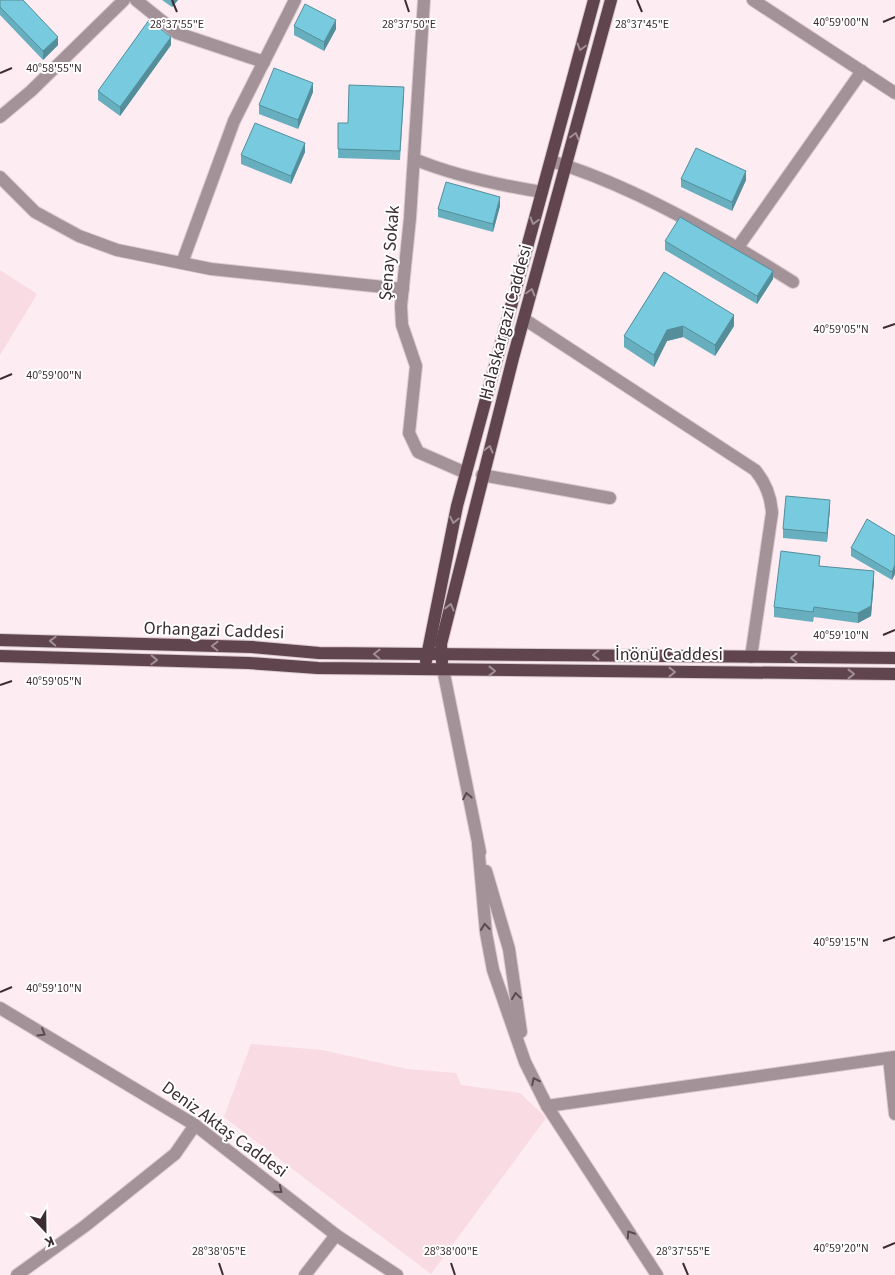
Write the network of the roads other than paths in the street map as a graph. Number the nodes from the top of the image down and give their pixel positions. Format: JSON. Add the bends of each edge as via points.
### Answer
{"nodes":[{"id":1,"x":124,"y":0,"type":"edge"},
{"id":2,"x":136,"y":0,"type":"edge"},
{"id":3,"x":295,"y":0,"type":"edge"},
{"id":4,"x":424,"y":0,"type":"edge"},
{"id":5,"x":594,"y":0,"type":"edge"},
{"id":6,"x":611,"y":0,"type":"edge"},
{"id":7,"x":752,"y":0,"type":"edge"},
{"id":8,"x":264,"y":62,"type":"junction"},
{"id":9,"x":862,"y":71,"type":"junction"},
{"id":10,"x":895,"y":93,"type":"edge"},
{"id":11,"x":0,"y":117,"type":"edge"},
{"id":12,"x":414,"y":159,"type":"junction"},
{"id":13,"x":551,"y":161,"type":"junction"},
{"id":14,"x":567,"y":165,"type":"junction"},
{"id":15,"x":0,"y":177,"type":"edge"},
{"id":16,"x":542,"y":192,"type":"junction"},
{"id":17,"x":738,"y":247,"type":"junction"},
{"id":18,"x":182,"y":264,"type":"junction"},
{"id":19,"x":793,"y":282,"type":"dead end"},
{"id":20,"x":403,"y":289,"type":"junction"},
{"id":21,"x":510,"y":309,"type":"junction"},
{"id":22,"x":524,"y":318,"type":"junction"},
{"id":23,"x":466,"y":473,"type":"junction"},
{"id":24,"x":482,"y":475,"type":"junction"},
{"id":25,"x":610,"y":498,"type":"dead end"},
{"id":26,"x":0,"y":640,"type":"edge"},
{"id":27,"x":137,"y":644,"type":"junction"},
{"id":28,"x":196,"y":646,"type":"junction"},
{"id":29,"x":252,"y":647,"type":"junction"},
{"id":30,"x":319,"y":653,"type":"junction"},
{"id":31,"x":426,"y":654,"type":"junction"},
{"id":32,"x":441,"y":655,"type":"junction"},
{"id":33,"x":637,"y":655,"type":"junction"},
{"id":34,"x":0,"y":656,"type":"edge"},
{"id":35,"x":751,"y":657,"type":"junction"},
{"id":36,"x":829,"y":658,"type":"junction"},
{"id":37,"x":895,"y":658,"type":"edge"},
{"id":38,"x":133,"y":660,"type":"junction"},
{"id":39,"x":194,"y":661,"type":"junction"},
{"id":40,"x":249,"y":663,"type":"junction"},
{"id":41,"x":318,"y":668,"type":"junction"},
{"id":42,"x":426,"y":669,"type":"junction"},
{"id":43,"x":443,"y":669,"type":"junction"},
{"id":44,"x":637,"y":672,"type":"junction"},
{"id":45,"x":749,"y":672,"type":"junction"},
{"id":46,"x":828,"y":674,"type":"junction"},
{"id":47,"x":895,"y":674,"type":"edge"},
{"id":48,"x":478,"y":844,"type":"junction"},
{"id":49,"x":0,"y":1008,"type":"edge"},
{"id":50,"x":892,"y":1058,"type":"edge"},
{"id":51,"x":526,"y":1062,"type":"junction"},
{"id":52,"x":547,"y":1106,"type":"junction"},
{"id":53,"x":895,"y":1114,"type":"edge"},
{"id":54,"x":196,"y":1125,"type":"junction"},
{"id":55,"x":336,"y":1235,"type":"junction"},
{"id":56,"x":17,"y":1275,"type":"edge"},
{"id":57,"x":305,"y":1275,"type":"edge"},
{"id":58,"x":396,"y":1275,"type":"edge"},
{"id":59,"x":657,"y":1275,"type":"edge"}],
"edges":[{"from":1,"to":11,"type":"street"},
{"from":2,"to":8,"type":"street","via":[[177,33]]},
{"from":3,"to":8,"type":"street"},
{"from":4,"to":12,"type":"street","name":"Şenay Sokak"},
{"from":5,"to":13,"type":"main road","one_way":true},
{"from":14,"to":6,"type":"main road","name":"Halaskargazi Caddesi","one_way":true},
{"from":7,"to":9,"type":"street"},
{"from":8,"to":18,"type":"street","via":[[234,122]]},
{"from":9,"to":10,"type":"street"},
{"from":9,"to":17,"type":"street"},
{"from":12,"to":16,"type":"street","via":[[498,185]]},
{"from":12,"to":20,"type":"street","name":"Şenay Sokak"},
{"from":13,"to":14,"type":"street"},
{"from":13,"to":16,"type":"main road"},
{"from":14,"to":17,"type":"street","via":[[631,192]]},
{"from":22,"to":14,"type":"main road","name":"Halaskargazi Caddesi","one_way":true},
{"from":15,"to":18,"type":"street","via":[[35,212],[79,236],[117,250]]},
{"from":16,"to":21,"type":"main road","one_way":true},
{"from":17,"to":19,"type":"street"},
{"from":18,"to":20,"type":"street"},
{"from":20,"to":23,"type":"street","name":"Şenay Sokak","via":[[402,325],[416,366],[409,433],[412,442],[418,452],[429,459]]},
{"from":21,"to":22,"type":"main road"},
{"from":21,"to":23,"type":"main road"},
{"from":24,"to":22,"type":"main road","name":"Halaskargazi Caddesi","one_way":true},
{"from":22,"to":35,"type":"street","via":[[755,470],[762,478],[770,495],[772,513]]},
{"from":23,"to":24,"type":"main road"},
{"from":23,"to":31,"type":"main road","one_way":true},
{"from":24,"to":25,"type":"street"},
{"from":32,"to":24,"type":"main road","name":"Halaskargazi Caddesi","one_way":true},
{"from":27,"to":26,"type":"main road","name":"Orhangazi Caddesi","one_way":true},
{"from":27,"to":28,"type":"main road","name":"Orhangazi Caddesi"},
{"from":27,"to":38,"type":"main road"},
{"from":29,"to":28,"type":"main road","name":"Orhangazi Caddesi","one_way":true},
{"from":28,"to":39,"type":"main road"},
{"from":29,"to":30,"type":"main road","name":"Orhangazi Caddesi"},
{"from":29,"to":40,"type":"main road"},
{"from":31,"to":30,"type":"main road","name":"Orhangazi Caddesi","one_way":true},
{"from":30,"to":41,"type":"main road"},
{"from":31,"to":32,"type":"main road","name":"Orhangazi Caddesi"},
{"from":31,"to":42,"type":"main road"},
{"from":33,"to":32,"type":"main road","name":"Orhangazi Caddesi","one_way":true},
{"from":32,"to":43,"type":"main road","name":"Halaskargazi Caddesi"},
{"from":33,"to":35,"type":"main road","name":"Orhangazi Caddesi"},
{"from":33,"to":44,"type":"main road"},
{"from":34,"to":38,"type":"main road","name":"Orhangazi Caddesi"},
{"from":36,"to":35,"type":"main road","name":"Orhangazi Caddesi","one_way":true},
{"from":35,"to":45,"type":"main road"},
{"from":36,"to":37,"type":"main road","name":"Orhangazi Caddesi"},
{"from":36,"to":46,"type":"main road"},
{"from":38,"to":39,"type":"main road","name":"Orhangazi Caddesi","one_way":true},
{"from":39,"to":40,"type":"main road","name":"Orhangazi Caddesi"},
{"from":40,"to":41,"type":"main road","name":"Orhangazi Caddesi"},
{"from":41,"to":42,"type":"main road","name":"Orhangazi Caddesi"},
{"from":42,"to":43,"type":"main road","name":"İnönü Caddesi"},
{"from":43,"to":44,"type":"main road","name":"İnönü Caddesi","one_way":true},
{"from":48,"to":43,"type":"street","one_way":true},
{"from":44,"to":45,"type":"main road","name":"İnönü Caddesi","one_way":true},
{"from":45,"to":46,"type":"main road","name":"İnönü Caddesi"},
{"from":46,"to":47,"type":"main road","name":"İnönü Caddesi","one_way":true},
{"from":51,"to":48,"type":"street","one_way":true,"via":[[509,950]]},
{"from":51,"to":48,"type":"street","one_way":true,"via":[[493,970],[486,934]]},
{"from":49,"to":54,"type":"street","name":"Deniz Aktaş Caddesi","one_way":true},
{"from":50,"to":52,"type":"street"},
{"from":50,"to":53,"type":"street"},
{"from":52,"to":51,"type":"street","one_way":true},
{"from":59,"to":52,"type":"street","one_way":true},
{"from":54,"to":55,"type":"street","name":"Deniz Aktaş Caddesi","one_way":true},
{"from":54,"to":56,"type":"street","via":[[175,1154]]},
{"from":55,"to":57,"type":"street"},
{"from":55,"to":58,"type":"street","name":"Deniz Aktaş Caddesi"}]}
